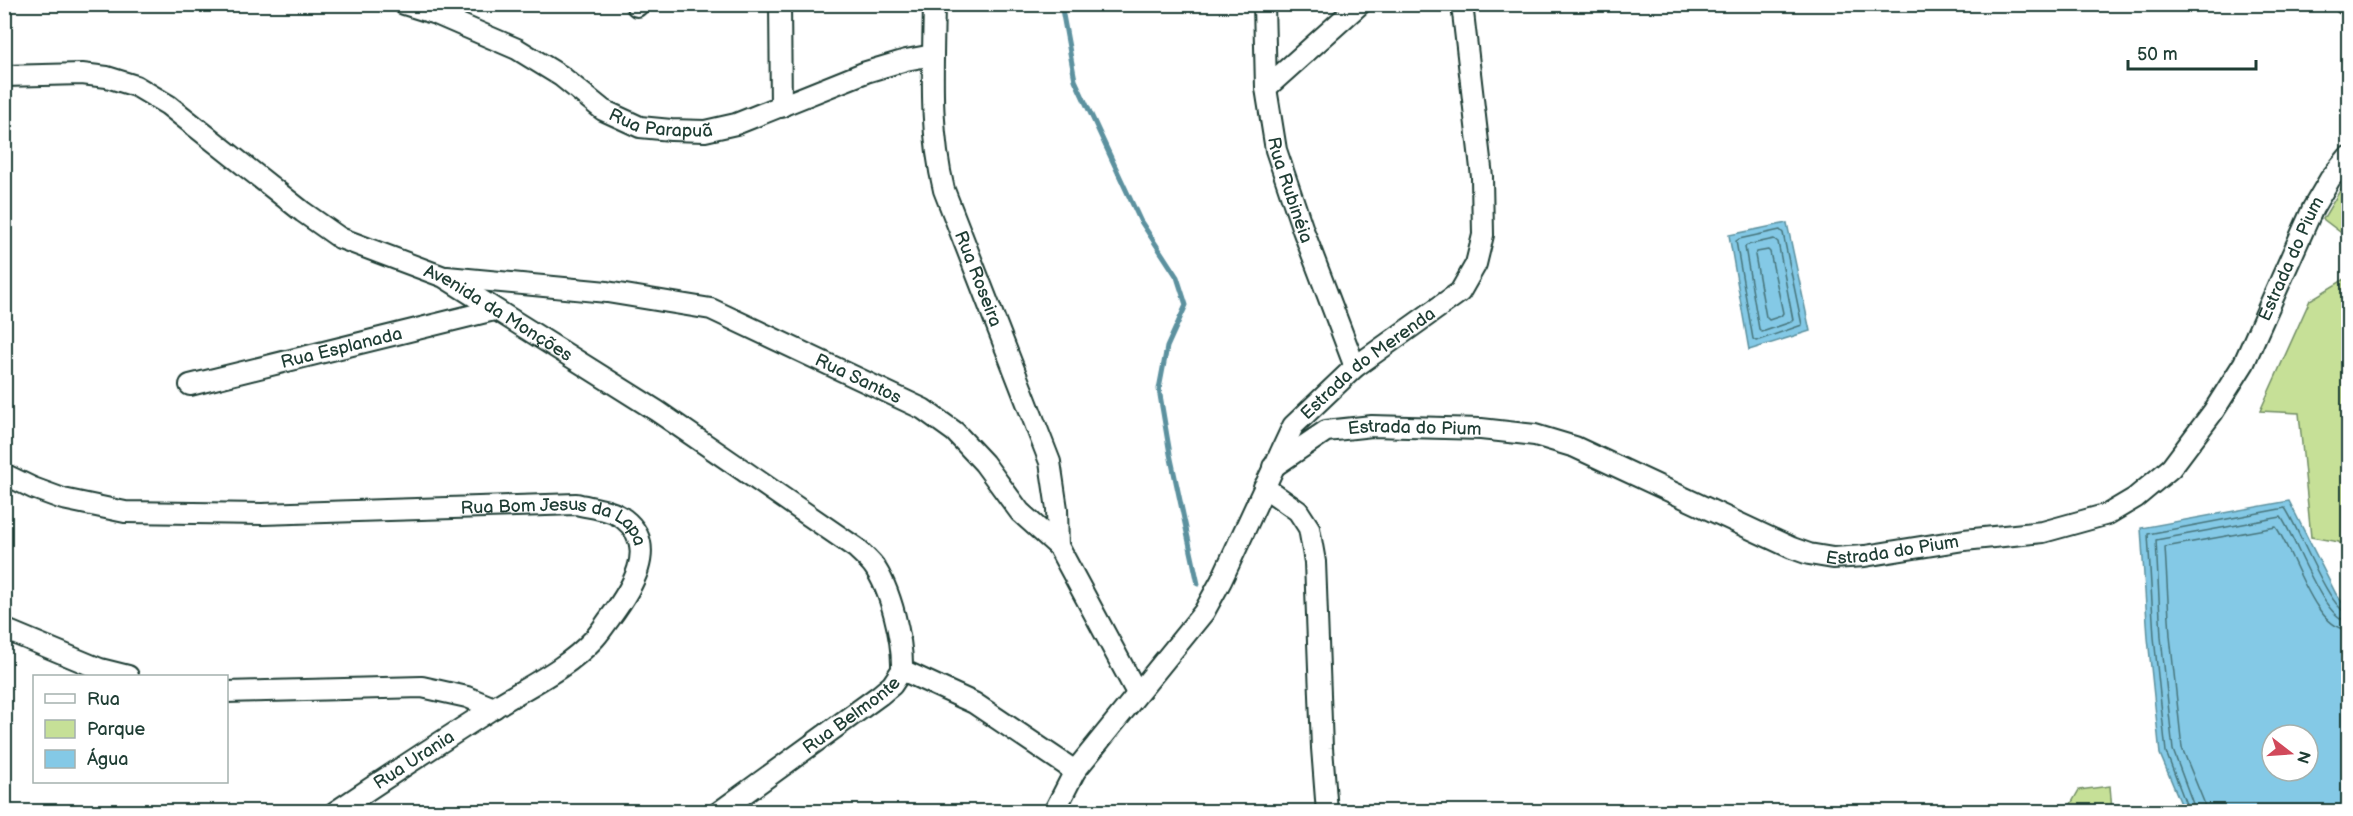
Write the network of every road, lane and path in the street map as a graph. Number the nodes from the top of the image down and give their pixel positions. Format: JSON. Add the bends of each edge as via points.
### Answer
{"nodes":[{"id":1,"x":404,"y":4,"type":"edge"},
{"id":2,"x":780,"y":4,"type":"edge"},
{"id":3,"x":934,"y":4,"type":"edge"},
{"id":4,"x":1264,"y":4,"type":"edge"},
{"id":5,"x":1360,"y":4,"type":"edge"},
{"id":6,"x":1462,"y":4,"type":"edge"},
{"id":7,"x":933,"y":55,"type":"junction"},
{"id":8,"x":4,"y":76,"type":"edge"},
{"id":9,"x":1266,"y":88,"type":"junction"},
{"id":10,"x":781,"y":107,"type":"junction"},
{"id":11,"x":2349,"y":158,"type":"edge"},
{"id":12,"x":444,"y":277,"type":"junction"},
{"id":13,"x":494,"y":310,"type":"junction"},
{"id":14,"x":1355,"y":367,"type":"junction"},
{"id":15,"x":190,"y":385,"type":"dead end"},
{"id":16,"x":1309,"y":410,"type":"junction"},
{"id":17,"x":1326,"y":431,"type":"junction"},
{"id":18,"x":1274,"y":467,"type":"junction"},
{"id":19,"x":4,"y":474,"type":"edge"},
{"id":20,"x":1264,"y":487,"type":"junction"},
{"id":21,"x":1058,"y":546,"type":"junction"},
{"id":22,"x":4,"y":628,"type":"edge"},
{"id":23,"x":902,"y":670,"type":"junction"},
{"id":24,"x":124,"y":675,"type":"edge"},
{"id":25,"x":228,"y":692,"type":"edge"},
{"id":26,"x":1137,"y":693,"type":"junction"},
{"id":27,"x":494,"y":708,"type":"junction"},
{"id":28,"x":1075,"y":771,"type":"junction"},
{"id":29,"x":335,"y":812,"type":"edge"},
{"id":30,"x":719,"y":812,"type":"edge"},
{"id":31,"x":1054,"y":812,"type":"edge"},
{"id":32,"x":1327,"y":812,"type":"edge"}],
"edges":[{"from":1,"to":10,"type":"street","name":"Rua Parapuã","via":[[517,49],[561,76],[603,110],[640,127],[705,131]]},
{"from":2,"to":10,"type":"street"},
{"from":3,"to":7,"type":"street","name":"Rua Roseira"},
{"from":4,"to":9,"type":"street","name":"Rua Rubinéia"},
{"from":5,"to":9,"type":"street"},
{"from":6,"to":14,"type":"street","name":"Estrada do Merenda","via":[[1482,177],[1483,235],[1476,264],[1460,292]]},
{"from":7,"to":10,"type":"street","name":"Rua Parapuã","via":[[866,72]]},
{"from":7,"to":21,"type":"street","name":"Rua Roseira","via":[[936,157],[944,190],[1050,462]]},
{"from":8,"to":12,"type":"street","name":"Avenida da Monções","via":[[82,74],[136,86],[168,105],[340,238]]},
{"from":9,"to":14,"type":"street","name":"Rua Rubinéia","via":[[1276,150]]},
{"from":11,"to":17,"type":"street","name":"Estrada do Pium","via":[[2330,179],[2313,208],[2244,363],[2171,468],[2108,514],[2054,529],[1833,558],[1792,548],[1575,447],[1534,435],[1481,429],[1372,426]]},
{"from":12,"to":13,"type":"street","name":"Avenida da Monções"},
{"from":12,"to":21,"type":"street","name":"Rua Santos","via":[[607,292],[711,309],[923,409],[956,432],[1020,512]]},
{"from":13,"to":15,"type":"street","name":"Rua Esplanada"},
{"from":13,"to":23,"type":"street","name":"Avenida da Monções","via":[[657,411],[856,548],[874,566],[883,583],[900,636]]},
{"from":14,"to":16,"type":"street","name":"Estrada do Merenda"},
{"from":16,"to":17,"type":"street","via":[[1315,423]]},
{"from":16,"to":18,"type":"street","name":"Estrada do Merenda","via":[[1293,426]]},
{"from":17,"to":18,"type":"street","name":"Estrada do Pium"},
{"from":18,"to":20,"type":"street","name":"Estrada do Merenda"},
{"from":19,"to":27,"type":"street","name":"Rua Bom Jesus da Lapa","via":[[63,500],[125,512],[262,514],[576,504],[610,511],[624,519],[641,544],[641,559],[636,577],[620,604],[594,640],[555,672]]},
{"from":20,"to":26,"type":"street","name":"Estrada do Merenda","via":[[1204,612]]},
{"from":20,"to":32,"type":"street","via":[[1298,512],[1309,528],[1315,562]]},
{"from":21,"to":26,"type":"street","name":"Rua Santos"},
{"from":22,"to":24,"type":"street","via":[[100,669]]},
{"from":23,"to":28,"type":"street","name":"Rua Belmonte","via":[[974,704]]},
{"from":23,"to":30,"type":"street","name":"Rua Belmonte","via":[[880,695]]},
{"from":25,"to":27,"type":"street","via":[[422,687],[444,690]]},
{"from":26,"to":28,"type":"street","name":"Estrada do Merenda"},
{"from":27,"to":29,"type":"street","name":"Rua Urania"},
{"from":28,"to":31,"type":"street","name":"Estrada do Merenda"}]}
